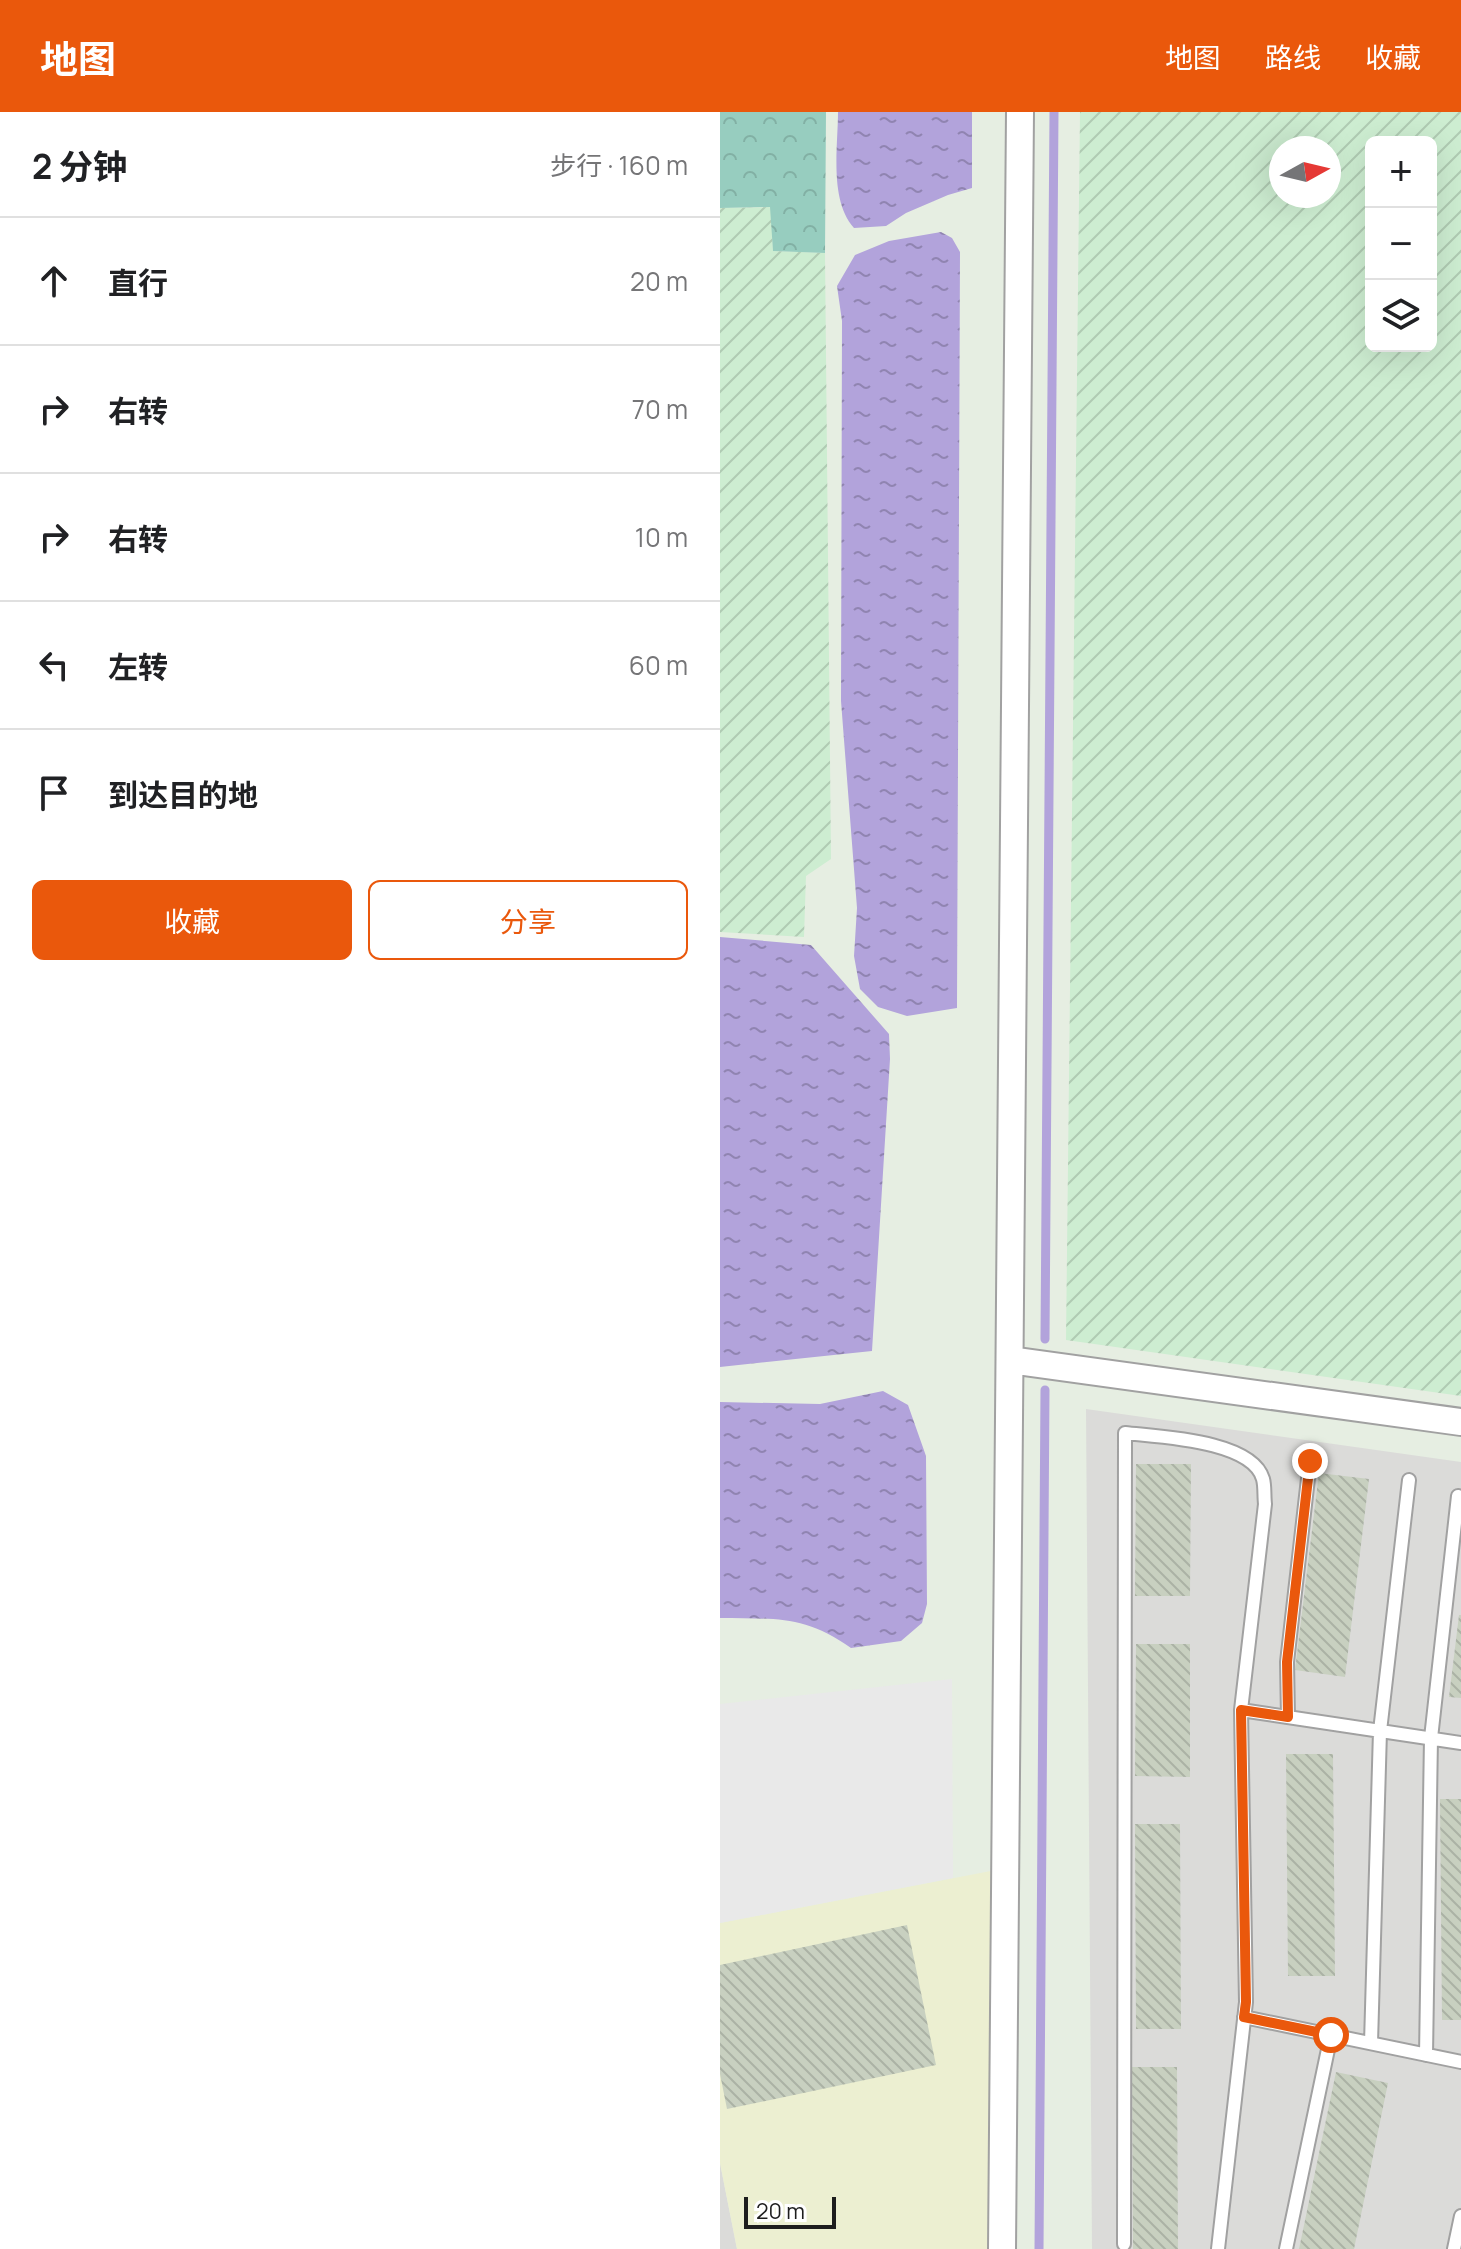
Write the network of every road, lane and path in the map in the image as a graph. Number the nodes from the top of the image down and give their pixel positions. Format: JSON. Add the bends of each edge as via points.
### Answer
{"nodes":[{"id":1,"x":1020,"y":112,"type":"edge"},
{"id":2,"x":1010,"y":1360,"type":"junction"},
{"id":3,"x":1461,"y":1422,"type":"edge"},
{"id":4,"x":1310,"y":1461,"type":"dead end"},
{"id":5,"x":1409,"y":1480,"type":"dead end"},
{"id":6,"x":1458,"y":1496,"type":"dead end"},
{"id":7,"x":1241,"y":1710,"type":"junction"},
{"id":8,"x":1288,"y":1717,"type":"junction"},
{"id":9,"x":1380,"y":1731,"type":"junction"},
{"id":10,"x":1431,"y":1738,"type":"junction"},
{"id":11,"x":1461,"y":1743,"type":"edge"},
{"id":12,"x":1244,"y":2017,"type":"junction"},
{"id":13,"x":1331,"y":2035,"type":"junction"},
{"id":14,"x":1371,"y":2043,"type":"junction"},
{"id":15,"x":1426,"y":2055,"type":"junction"},
{"id":16,"x":1461,"y":2062,"type":"edge"},
{"id":17,"x":1461,"y":2216,"type":"edge"},
{"id":18,"x":1124,"y":2244,"type":"dead end"},
{"id":19,"x":1002,"y":2249,"type":"edge"},
{"id":20,"x":1218,"y":2249,"type":"edge"},
{"id":21,"x":1286,"y":2249,"type":"edge"},
{"id":22,"x":1454,"y":2249,"type":"edge"}],
"edges":[{"from":1,"to":2,"type":"street"},
{"from":2,"to":3,"type":"street"},
{"from":2,"to":19,"type":"street"},
{"from":4,"to":8,"type":"lane","via":[[1287,1662]]},
{"from":5,"to":9,"type":"lane"},
{"from":6,"to":10,"type":"lane"},
{"from":7,"to":8,"type":"lane"},
{"from":7,"to":12,"type":"lane"},
{"from":7,"to":18,"type":"lane","via":[[1265,1504],[1263,1477],[1248,1458],[1203,1442],[1125,1433]]},
{"from":8,"to":9,"type":"lane"},
{"from":9,"to":10,"type":"lane"},
{"from":9,"to":14,"type":"lane"},
{"from":10,"to":11,"type":"lane"},
{"from":10,"to":15,"type":"lane"},
{"from":12,"to":13,"type":"lane"},
{"from":12,"to":20,"type":"lane"},
{"from":13,"to":14,"type":"lane"},
{"from":13,"to":21,"type":"lane"},
{"from":14,"to":15,"type":"lane"},
{"from":15,"to":16,"type":"lane"},
{"from":17,"to":22,"type":"lane"}]}
